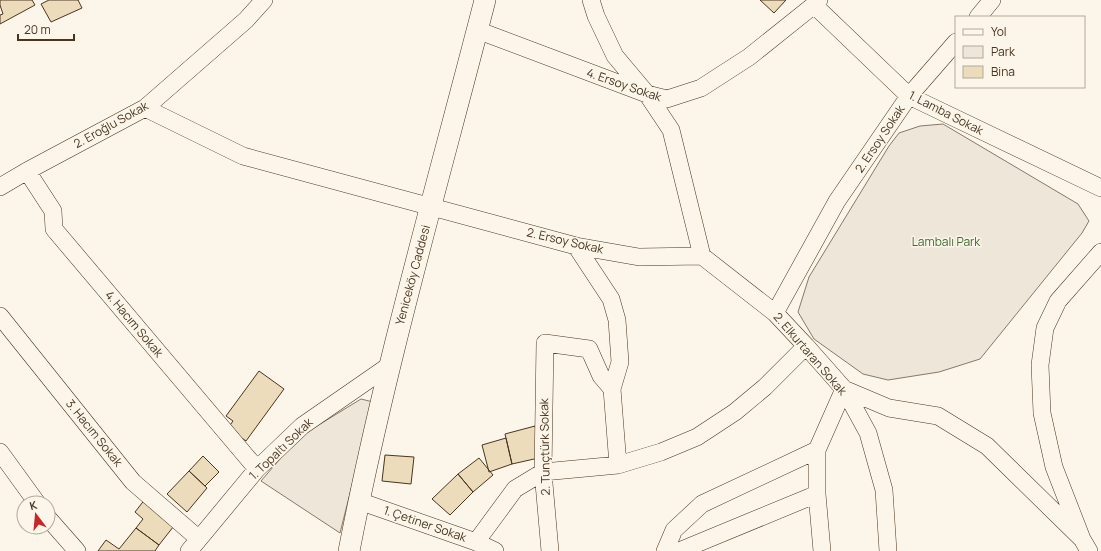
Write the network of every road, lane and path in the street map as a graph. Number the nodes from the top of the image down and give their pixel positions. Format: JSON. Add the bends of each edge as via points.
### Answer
{"nodes":[{"id":1,"x":264,"y":0,"type":"edge"},
{"id":2,"x":485,"y":0,"type":"edge"},
{"id":3,"x":591,"y":0,"type":"edge"},
{"id":4,"x":992,"y":0,"type":"edge"},
{"id":5,"x":817,"y":3,"type":"edge"},
{"id":6,"x":979,"y":16,"type":"edge"},
{"id":7,"x":477,"y":30,"type":"junction"},
{"id":8,"x":955,"y":43,"type":"edge"},
{"id":9,"x":647,"y":94,"type":"junction"},
{"id":10,"x":909,"y":96,"type":"junction"},
{"id":11,"x":145,"y":108,"type":"junction"},
{"id":12,"x":27,"y":171,"type":"junction"},
{"id":13,"x":0,"y":187,"type":"edge"},
{"id":14,"x":1101,"y":188,"type":"edge"},
{"id":15,"x":431,"y":206,"type":"junction"},
{"id":16,"x":576,"y":246,"type":"junction"},
{"id":17,"x":1101,"y":252,"type":"edge"},
{"id":18,"x":702,"y":256,"type":"junction"},
{"id":19,"x":775,"y":313,"type":"junction"},
{"id":20,"x":1,"y":320,"type":"edge"},
{"id":21,"x":806,"y":346,"type":"junction"},
{"id":22,"x":390,"y":365,"type":"junction"},
{"id":23,"x":612,"y":389,"type":"junction"},
{"id":24,"x":844,"y":390,"type":"junction"},
{"id":25,"x":817,"y":450,"type":"junction"},
{"id":26,"x":0,"y":452,"type":"edge"},
{"id":27,"x":618,"y":465,"type":"junction"},
{"id":28,"x":257,"y":469,"type":"junction"},
{"id":29,"x":543,"y":472,"type":"junction"},
{"id":30,"x":817,"y":494,"type":"junction"},
{"id":31,"x":31,"y":495,"type":"edge"},
{"id":32,"x":359,"y":501,"type":"junction"},
{"id":33,"x":56,"y":527,"type":"edge"},
{"id":34,"x":476,"y":542,"type":"junction"},
{"id":35,"x":194,"y":545,"type":"edge"},
{"id":36,"x":1086,"y":545,"type":"edge"},
{"id":37,"x":704,"y":546,"type":"edge"},
{"id":38,"x":77,"y":551,"type":"edge"},
{"id":39,"x":349,"y":551,"type":"edge"},
{"id":40,"x":495,"y":551,"type":"edge"},
{"id":41,"x":550,"y":551,"type":"edge"},
{"id":42,"x":665,"y":551,"type":"edge"},
{"id":43,"x":678,"y":551,"type":"edge"},
{"id":44,"x":822,"y":551,"type":"edge"},
{"id":45,"x":888,"y":551,"type":"edge"}],
"edges":[{"from":1,"to":11,"type":"street","name":"2. Eroğlu Sokak","via":[[246,20]]},
{"from":2,"to":7,"type":"street","name":"Yeniceköy Caddesi"},
{"from":3,"to":9,"type":"street","via":[[615,56]]},
{"from":4,"to":6,"type":"street"},
{"from":5,"to":9,"type":"street","name":"4. Ersoy Sokak","via":[[749,57],[701,88],[667,99]]},
{"from":5,"to":10,"type":"street","name":"1. Lamba Sokak"},
{"from":7,"to":9,"type":"street","name":"4. Ersoy Sokak"},
{"from":7,"to":15,"type":"street","name":"Yeniceköy Caddesi"},
{"from":8,"to":10,"type":"street","name":"2. Ersoy Sokak"},
{"from":9,"to":18,"type":"street","via":[[671,130]]},
{"from":10,"to":14,"type":"street","name":"1. Lamba Sokak"},
{"from":10,"to":19,"type":"street","name":"2. Ersoy Sokak","via":[[837,201]]},
{"from":11,"to":12,"type":"street","name":"2. Eroğlu Sokak"},
{"from":11,"to":15,"type":"street","name":"2. Ersoy Sokak","via":[[243,156]]},
{"from":12,"to":13,"type":"street","name":"2. Eroğlu Sokak"},
{"from":12,"to":28,"type":"street","name":"4. Hacım Sokak","via":[[53,211],[54,229]]},
{"from":15,"to":16,"type":"street","name":"2. Ersoy Sokak"},
{"from":15,"to":22,"type":"street","name":"Yeniceköy Caddesi"},
{"from":16,"to":18,"type":"street","name":"2. Ersoy Sokak","via":[[640,257]]},
{"from":16,"to":23,"type":"street","via":[[611,299],[617,320],[620,362]]},
{"from":17,"to":36,"type":"street","via":[[1058,301],[1045,328],[1040,365],[1042,412],[1054,467]]},
{"from":18,"to":19,"type":"street","name":"2. Elkurtaran Sokak"},
{"from":19,"to":21,"type":"street","name":"2. Elkurtaran Sokak"},
{"from":20,"to":35,"type":"street","name":"3. Hacım Sokak","via":[[133,482]]},
{"from":21,"to":24,"type":"street","name":"2. Elkurtaran Sokak"},
{"from":21,"to":27,"type":"street","name":"1. Çetiner Sokak","via":[[765,387],[729,416],[697,436],[661,452]]},
{"from":22,"to":28,"type":"street","name":"1. Topaltı Sokak","via":[[302,426]]},
{"from":22,"to":32,"type":"street","name":"Yeniceköy Caddesi"},
{"from":23,"to":27,"type":"street"},
{"from":23,"to":29,"type":"street","name":"2. Tunçtürk Sokak","via":[[601,376],[589,349],[545,343]]},
{"from":24,"to":25,"type":"street"},
{"from":24,"to":36,"type":"street","via":[[889,408],[938,416],[987,446]]},
{"from":24,"to":45,"type":"street","name":"2. Elkurtaran Sokak","via":[[868,433],[884,490]]},
{"from":25,"to":30,"type":"street"},
{"from":25,"to":42,"type":"street","via":[[702,504],[674,530]]},
{"from":26,"to":31,"type":"street"},
{"from":27,"to":29,"type":"street","name":"1. Çetiner Sokak"},
{"from":28,"to":35,"type":"street","name":"1. Topaltı Sokak"},
{"from":29,"to":34,"type":"street","name":"1. Çetiner Sokak","via":[[514,489]]},
{"from":29,"to":41,"type":"street","name":"2. Tunçtürk Sokak"},
{"from":30,"to":37,"type":"street"},
{"from":30,"to":44,"type":"street"},
{"from":32,"to":34,"type":"street","name":"1. Çetiner Sokak"},
{"from":32,"to":39,"type":"street","name":"Yeniceköy Caddesi"},
{"from":33,"to":38,"type":"street"},
{"from":34,"to":40,"type":"street"},
{"from":37,"to":43,"type":"street"}]}
